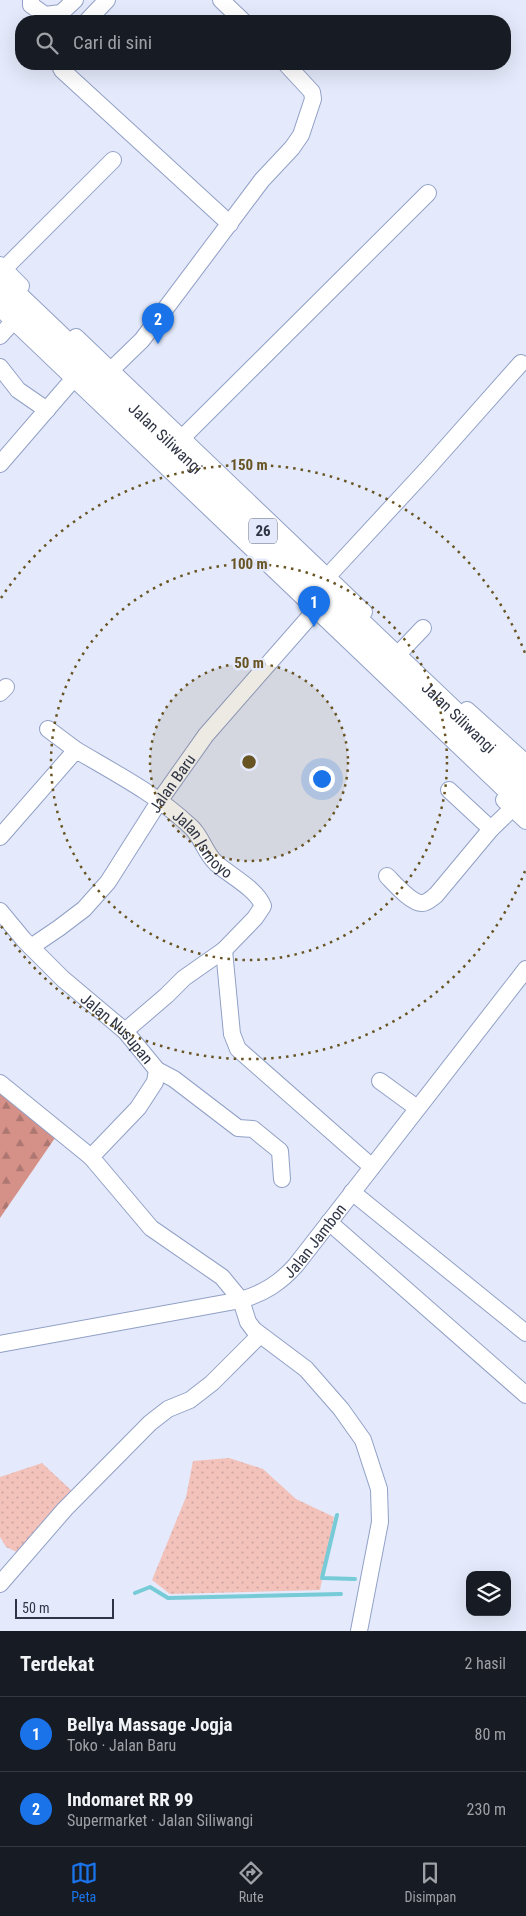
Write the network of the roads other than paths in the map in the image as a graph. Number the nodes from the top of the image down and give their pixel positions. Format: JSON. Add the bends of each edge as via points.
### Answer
{"nodes":[{"id":1,"x":31,"y":0,"type":"edge"},
{"id":2,"x":75,"y":0,"type":"edge"},
{"id":3,"x":107,"y":0,"type":"edge"},
{"id":4,"x":221,"y":0,"type":"edge"},
{"id":5,"x":93,"y":15,"type":"edge"},
{"id":6,"x":237,"y":15,"type":"edge"},
{"id":7,"x":62,"y":70,"type":"edge"},
{"id":8,"x":292,"y":70,"type":"edge"},
{"id":9,"x":113,"y":160,"type":"dead end"},
{"id":10,"x":428,"y":193,"type":"dead end"},
{"id":11,"x":230,"y":224,"type":"junction"},
{"id":12,"x":5,"y":282,"type":"edge"},
{"id":13,"x":3,"y":327,"type":"edge"},
{"id":14,"x":521,"y":363,"type":"dead end"},
{"id":15,"x":0,"y":367,"type":"edge"},
{"id":16,"x":111,"y":370,"type":"junction"},
{"id":17,"x":69,"y":384,"type":"junction"},
{"id":18,"x":47,"y":410,"type":"junction"},
{"id":19,"x":183,"y":437,"type":"junction"},
{"id":20,"x":0,"y":464,"type":"edge"},
{"id":21,"x":328,"y":576,"type":"junction"},
{"id":22,"x":312,"y":614,"type":"junction"},
{"id":23,"x":423,"y":628,"type":"dead end"},
{"id":24,"x":403,"y":649,"type":"junction"},
{"id":25,"x":444,"y":697,"type":"junction"},
{"id":26,"x":48,"y":729,"type":"dead end"},
{"id":27,"x":76,"y":750,"type":"junction"},
{"id":28,"x":526,"y":763,"type":"edge"},
{"id":29,"x":449,"y":790,"type":"dead end"},
{"id":30,"x":160,"y":800,"type":"junction"},
{"id":31,"x":522,"y":803,"type":"edge"},
{"id":32,"x":492,"y":829,"type":"junction"},
{"id":33,"x":0,"y":837,"type":"edge"},
{"id":34,"x":387,"y":876,"type":"dead end"},
{"id":35,"x":0,"y":911,"type":"edge"},
{"id":36,"x":31,"y":947,"type":"junction"},
{"id":37,"x":224,"y":950,"type":"junction"},
{"id":38,"x":526,"y":969,"type":"edge"},
{"id":39,"x":125,"y":1031,"type":"junction"},
{"id":40,"x":157,"y":1070,"type":"junction"},
{"id":41,"x":380,"y":1080,"type":"dead end"},
{"id":42,"x":0,"y":1083,"type":"edge"},
{"id":43,"x":417,"y":1108,"type":"junction"},
{"id":44,"x":92,"y":1157,"type":"junction"},
{"id":45,"x":372,"y":1167,"type":"junction"},
{"id":46,"x":282,"y":1179,"type":"dead end"},
{"id":47,"x":352,"y":1192,"type":"junction"},
{"id":48,"x":329,"y":1222,"type":"junction"},
{"id":49,"x":241,"y":1300,"type":"junction"},
{"id":50,"x":526,"y":1333,"type":"edge"},
{"id":51,"x":260,"y":1335,"type":"junction"},
{"id":52,"x":0,"y":1344,"type":"edge"},
{"id":53,"x":526,"y":1395,"type":"edge"},
{"id":54,"x":0,"y":1584,"type":"edge"},
{"id":55,"x":359,"y":1631,"type":"edge"}],
"edges":[{"from":1,"to":2,"type":"street","via":[[45,15],[60,13]]},
{"from":3,"to":5,"type":"street"},
{"from":4,"to":6,"type":"street"},
{"from":7,"to":11,"type":"street"},
{"from":8,"to":11,"type":"street","via":[[312,92],[313,99],[301,135]]},
{"from":9,"to":12,"type":"street"},
{"from":10,"to":19,"type":"street"},
{"from":11,"to":16,"type":"street","via":[[142,340]]},
{"from":12,"to":16,"type":"street"},
{"from":12,"to":25,"type":"highway","name":"Jalan Siliwangi","number":"26"},
{"from":12,"to":31,"type":"highway","name":"Jalan Siliwangi","number":"26"},
{"from":13,"to":17,"type":"street"},
{"from":14,"to":21,"type":"street"},
{"from":15,"to":18,"type":"street","via":[[18,390]]},
{"from":16,"to":19,"type":"street"},
{"from":17,"to":18,"type":"street"},
{"from":17,"to":22,"type":"street"},
{"from":18,"to":20,"type":"street"},
{"from":19,"to":21,"type":"street"},
{"from":21,"to":24,"type":"street"},
{"from":22,"to":30,"type":"street","name":"Jalan Baru","via":[[212,726]]},
{"from":22,"to":31,"type":"street"},
{"from":23,"to":24,"type":"street"},
{"from":24,"to":25,"type":"street"},
{"from":25,"to":28,"type":"street"},
{"from":25,"to":31,"type":"highway","name":"Jalan Siliwangi","number":"26"},
{"from":26,"to":27,"type":"street","name":"Jalan Ismoyo"},
{"from":27,"to":30,"type":"street","name":"Jalan Ismoyo"},
{"from":27,"to":33,"type":"street"},
{"from":29,"to":32,"type":"street"},
{"from":30,"to":36,"type":"street","name":"Jalan Baru","via":[[99,893],[78,914]]},
{"from":30,"to":37,"type":"street","name":"Jalan Ismoyo","via":[[191,826],[216,863],[263,903],[256,918]]},
{"from":31,"to":32,"type":"street"},
{"from":32,"to":34,"type":"street","via":[[428,901],[414,900]]},
{"from":35,"to":36,"type":"street","name":"Jalan Nusupan"},
{"from":36,"to":39,"type":"street","name":"Jalan Nusupan","via":[[63,979]]},
{"from":37,"to":39,"type":"street","name":"Jalan Ismoyo","via":[[184,978]]},
{"from":37,"to":45,"type":"street","via":[[232,1034],[238,1048]]},
{"from":38,"to":43,"type":"street","name":"Jalan Jambon"},
{"from":39,"to":40,"type":"street","name":"Jalan Nusupan"},
{"from":40,"to":44,"type":"street","name":"Jalan Nusupan","via":[[155,1082],[138,1108]]},
{"from":40,"to":46,"type":"street","via":[[174,1079],[238,1128],[253,1129],[280,1151]]},
{"from":41,"to":43,"type":"street"},
{"from":42,"to":44,"type":"street"},
{"from":43,"to":45,"type":"street","name":"Jalan Jambon"},
{"from":44,"to":49,"type":"street","via":[[152,1228],[222,1277]]},
{"from":45,"to":47,"type":"street","name":"Jalan Jambon"},
{"from":47,"to":48,"type":"street","name":"Jalan Jambon"},
{"from":47,"to":50,"type":"street"},
{"from":48,"to":49,"type":"street","name":"Jalan Jambon","via":[[285,1277],[258,1295]]},
{"from":48,"to":53,"type":"street"},
{"from":49,"to":51,"type":"street","via":[[248,1322]]},
{"from":49,"to":52,"type":"street","name":"Jalan Jambon"},
{"from":51,"to":54,"type":"street","via":[[212,1383],[150,1423],[65,1510]]},
{"from":51,"to":55,"type":"street","via":[[306,1369],[363,1440],[379,1490],[380,1522]]}]}
